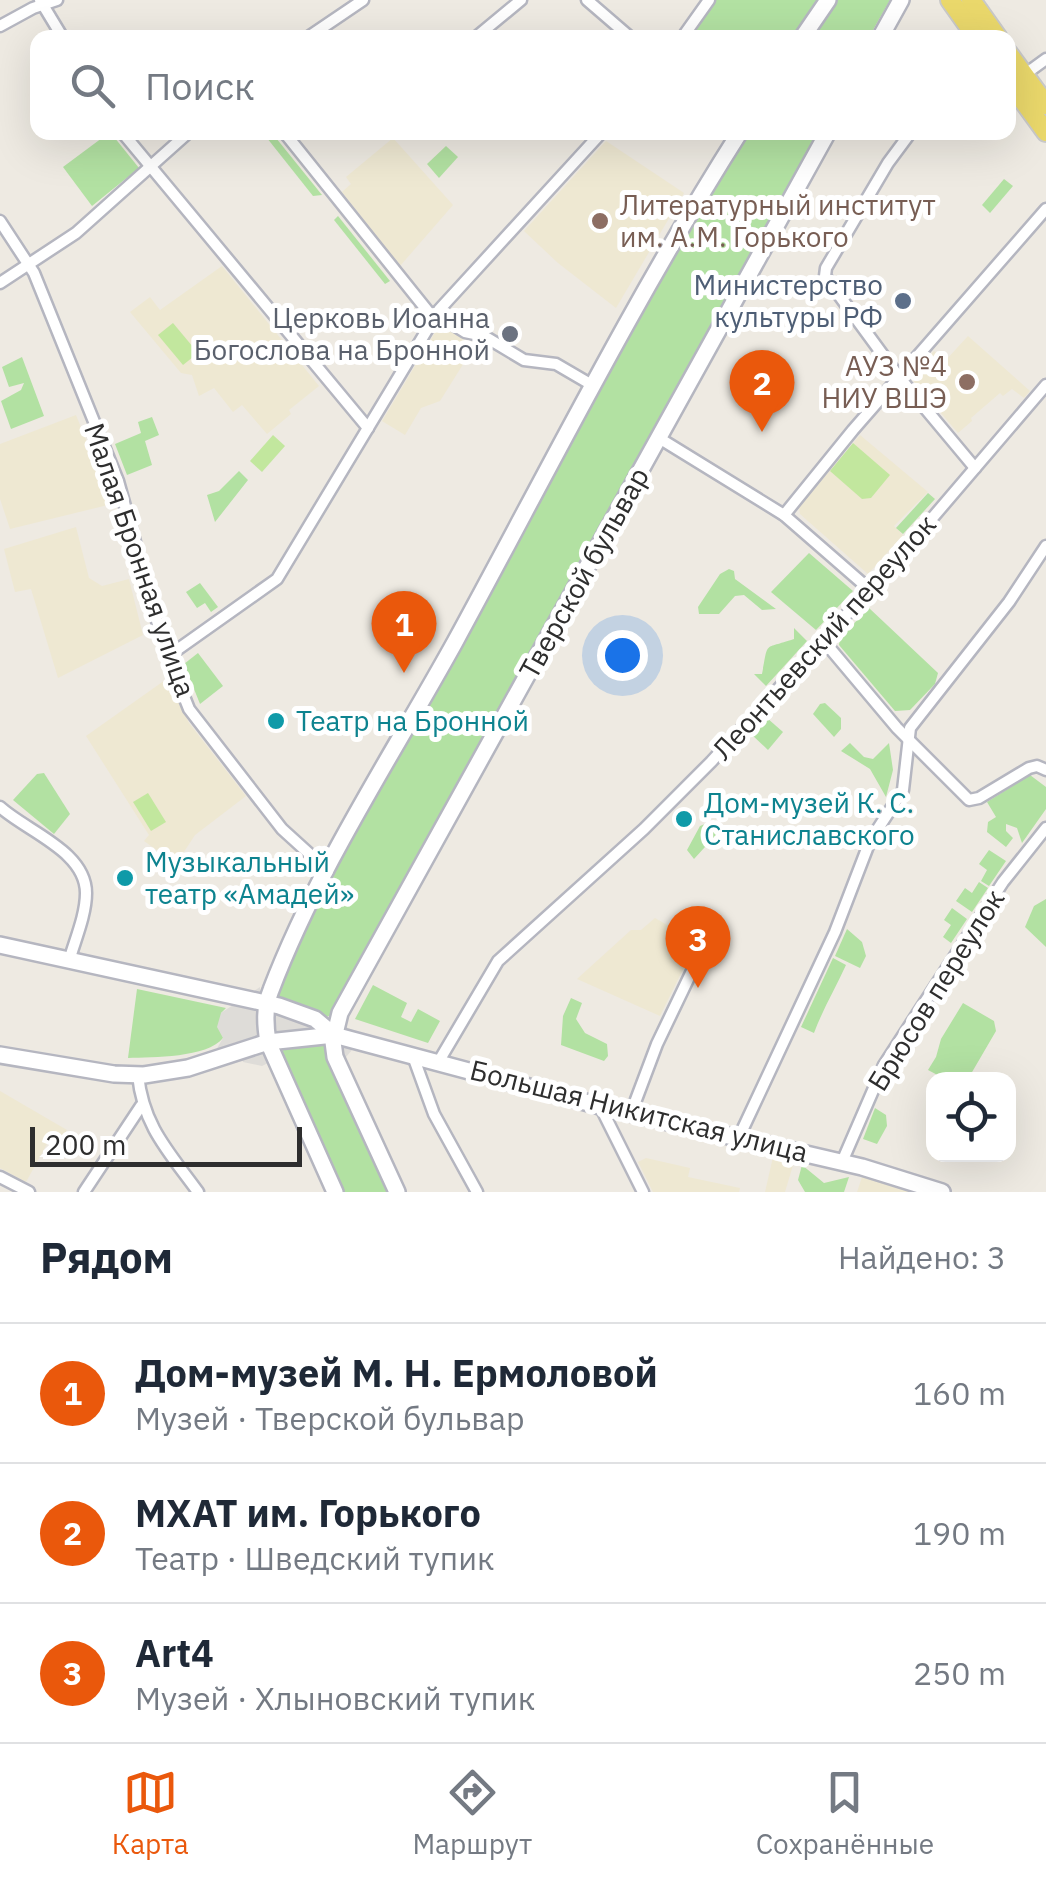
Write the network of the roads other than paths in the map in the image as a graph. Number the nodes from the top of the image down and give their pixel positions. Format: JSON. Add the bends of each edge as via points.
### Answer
{"nodes":[{"id":1,"x":57,"y":0,"type":"edge"},
{"id":2,"x":363,"y":0,"type":"edge"},
{"id":3,"x":521,"y":0,"type":"edge"},
{"id":4,"x":587,"y":0,"type":"edge"},
{"id":5,"x":709,"y":0,"type":"edge"},
{"id":6,"x":828,"y":0,"type":"edge"},
{"id":7,"x":901,"y":0,"type":"edge"},
{"id":8,"x":950,"y":0,"type":"edge"},
{"id":9,"x":971,"y":0,"type":"edge"},
{"id":10,"x":41,"y":2,"type":"edge"},
{"id":11,"x":346,"y":5,"type":"edge"},
{"id":12,"x":0,"y":26,"type":"edge"},
{"id":13,"x":57,"y":30,"type":"edge"},
{"id":14,"x":316,"y":30,"type":"edge"},
{"id":15,"x":484,"y":30,"type":"edge"},
{"id":16,"x":622,"y":30,"type":"edge"},
{"id":17,"x":688,"y":30,"type":"edge"},
{"id":18,"x":807,"y":30,"type":"edge"},
{"id":19,"x":884,"y":30,"type":"edge"},
{"id":20,"x":972,"y":30,"type":"edge"},
{"id":21,"x":992,"y":30,"type":"edge"},
{"id":22,"x":1046,"y":59,"type":"edge"},
{"id":23,"x":1016,"y":78,"type":"edge"},
{"id":24,"x":1046,"y":105,"type":"edge"},
{"id":25,"x":1046,"y":132,"type":"edge"},
{"id":26,"x":128,"y":140,"type":"edge"},
{"id":27,"x":181,"y":140,"type":"edge"},
{"id":28,"x":291,"y":140,"type":"edge"},
{"id":29,"x":595,"y":140,"type":"edge"},
{"id":30,"x":735,"y":140,"type":"edge"},
{"id":31,"x":824,"y":140,"type":"edge"},
{"id":32,"x":905,"y":140,"type":"edge"},
{"id":33,"x":150,"y":168,"type":"junction"},
{"id":34,"x":1046,"y":208,"type":"edge"},
{"id":35,"x":0,"y":220,"type":"edge"},
{"id":36,"x":29,"y":265,"type":"junction"},
{"id":37,"x":0,"y":283,"type":"edge"},
{"id":38,"x":435,"y":316,"type":"junction"},
{"id":39,"x":899,"y":377,"type":"junction"},
{"id":40,"x":592,"y":385,"type":"junction"},
{"id":41,"x":1046,"y":385,"type":"edge"},
{"id":42,"x":368,"y":428,"type":"junction"},
{"id":43,"x":658,"y":438,"type":"junction"},
{"id":44,"x":975,"y":468,"type":"junction"},
{"id":45,"x":784,"y":516,"type":"junction"},
{"id":46,"x":1046,"y":546,"type":"edge"},
{"id":47,"x":869,"y":589,"type":"junction"},
{"id":48,"x":822,"y":640,"type":"junction"},
{"id":49,"x":168,"y":657,"type":"junction"},
{"id":50,"x":908,"y":740,"type":"junction"},
{"id":51,"x":1046,"y":770,"type":"edge"},
{"id":52,"x":2,"y":811,"type":"edge"},
{"id":53,"x":1046,"y":828,"type":"edge"},
{"id":54,"x":326,"y":869,"type":"junction"},
{"id":55,"x":0,"y":945,"type":"edge"},
{"id":56,"x":704,"y":946,"type":"dead end"},
{"id":57,"x":68,"y":961,"type":"junction"},
{"id":58,"x":267,"y":1003,"type":"junction"},
{"id":59,"x":334,"y":1035,"type":"junction"},
{"id":60,"x":268,"y":1042,"type":"junction"},
{"id":61,"x":0,"y":1054,"type":"edge"},
{"id":62,"x":412,"y":1055,"type":"junction"},
{"id":63,"x":440,"y":1061,"type":"junction"},
{"id":64,"x":138,"y":1075,"type":"junction"},
{"id":65,"x":142,"y":1105,"type":"junction"},
{"id":66,"x":600,"y":1106,"type":"junction"},
{"id":67,"x":630,"y":1113,"type":"junction"},
{"id":68,"x":739,"y":1137,"type":"junction"},
{"id":69,"x":842,"y":1162,"type":"junction"},
{"id":70,"x":0,"y":1177,"type":"edge"},
{"id":71,"x":29,"y":1192,"type":"edge"},
{"id":72,"x":84,"y":1192,"type":"edge"},
{"id":73,"x":198,"y":1192,"type":"edge"},
{"id":74,"x":335,"y":1192,"type":"edge"},
{"id":75,"x":398,"y":1192,"type":"edge"},
{"id":76,"x":476,"y":1192,"type":"edge"},
{"id":77,"x":643,"y":1192,"type":"edge"},
{"id":78,"x":942,"y":1192,"type":"edge"}],
"edges":[{"from":1,"to":10,"type":"street"},
{"from":2,"to":11,"type":"street"},
{"from":3,"to":15,"type":"street"},
{"from":4,"to":16,"type":"street"},
{"from":5,"to":17,"type":"street"},
{"from":6,"to":18,"type":"main road"},
{"from":7,"to":19,"type":"main road"},
{"from":8,"to":20,"type":"main road"},
{"from":9,"to":21,"type":"main road"},
{"from":10,"to":12,"type":"street"},
{"from":10,"to":13,"type":"street"},
{"from":11,"to":14,"type":"street"},
{"from":22,"to":23,"type":"street"},
{"from":23,"to":24,"type":"main road"},
{"from":23,"to":25,"type":"main road"},
{"from":26,"to":33,"type":"street"},
{"from":27,"to":33,"type":"street"},
{"from":28,"to":38,"type":"street"},
{"from":29,"to":38,"type":"street"},
{"from":30,"to":40,"type":"main road"},
{"from":31,"to":43,"type":"main road","name":"Тверской бульвар"},
{"from":32,"to":39,"type":"street","via":[[825,276]]},
{"from":33,"to":36,"type":"street"},
{"from":33,"to":42,"type":"street"},
{"from":34,"to":39,"type":"street"},
{"from":35,"to":36,"type":"street","name":"Малая Бронная улица"},
{"from":36,"to":37,"type":"street"},
{"from":36,"to":49,"type":"street","name":"Малая Бронная улица","via":[[125,500]]},
{"from":38,"to":40,"type":"street"},
{"from":38,"to":42,"type":"street"},
{"from":39,"to":44,"type":"street"},
{"from":39,"to":45,"type":"street"},
{"from":40,"to":54,"type":"main road"},
{"from":41,"to":44,"type":"street","name":"Леонтьевский переулок"},
{"from":42,"to":49,"type":"street","via":[[277,578]]},
{"from":43,"to":45,"type":"street"},
{"from":43,"to":59,"type":"main road","name":"Тверской бульвар","via":[[340,1013]]},
{"from":44,"to":47,"type":"street","name":"Леонтьевский переулок"},
{"from":45,"to":47,"type":"street"},
{"from":46,"to":50,"type":"street","via":[[913,723]]},
{"from":47,"to":48,"type":"street","name":"Леонтьевский переулок"},
{"from":48,"to":50,"type":"street"},
{"from":48,"to":63,"type":"street","name":"Леонтьевский переулок","via":[[644,829],[498,961]]},
{"from":49,"to":54,"type":"street","name":"Малая Бронная улица","via":[[198,723],[282,829]]},
{"from":50,"to":51,"type":"street","via":[[971,800],[1029,768]]},
{"from":50,"to":68,"type":"street","via":[[903,790],[870,841]]},
{"from":52,"to":57,"type":"street","via":[[82,873],[86,898]]},
{"from":53,"to":69,"type":"street","name":"Брюсов переулок","via":[[1003,882],[884,1065]]},
{"from":54,"to":58,"type":"main road"},
{"from":55,"to":57,"type":"main road"},
{"from":56,"to":67,"type":"street"},
{"from":57,"to":58,"type":"main road"},
{"from":58,"to":59,"type":"main road","via":[[309,1016]]},
{"from":58,"to":60,"type":"main road"},
{"from":59,"to":60,"type":"main road"},
{"from":59,"to":62,"type":"main road","name":"Большая Никитская улица"},
{"from":59,"to":75,"type":"main road","via":[[346,1086]]},
{"from":60,"to":64,"type":"main road","via":[[188,1068]]},
{"from":60,"to":74,"type":"main road"},
{"from":61,"to":64,"type":"main road"},
{"from":62,"to":63,"type":"main road","name":"Большая Никитская улица"},
{"from":62,"to":76,"type":"street","via":[[434,1114]]},
{"from":63,"to":66,"type":"main road","name":"Большая Никитская улица"},
{"from":64,"to":65,"type":"street"},
{"from":65,"to":72,"type":"street"},
{"from":65,"to":73,"type":"street","via":[[154,1133]]},
{"from":66,"to":67,"type":"main road","name":"Большая Никитская улица"},
{"from":66,"to":77,"type":"street"},
{"from":67,"to":68,"type":"main road","name":"Большая Никитская улица"},
{"from":68,"to":69,"type":"main road","name":"Большая Никитская улица"},
{"from":69,"to":78,"type":"main road","name":"Большая Никитская улица"},
{"from":70,"to":71,"type":"street"}]}
